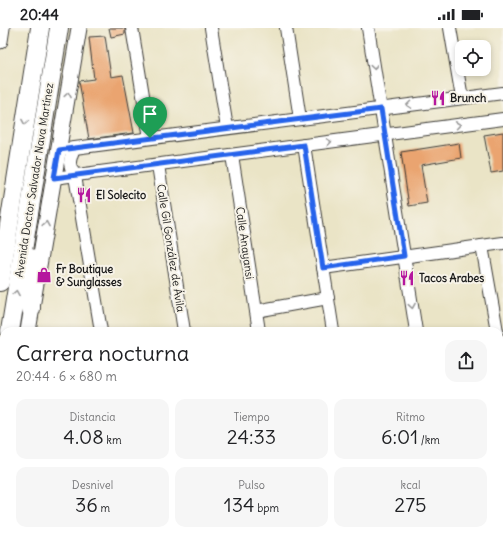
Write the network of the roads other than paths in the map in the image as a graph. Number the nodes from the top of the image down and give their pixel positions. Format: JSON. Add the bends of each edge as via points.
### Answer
{"nodes":[{"id":1,"x":2,"y":28,"type":"edge"},
{"id":2,"x":40,"y":28,"type":"edge"},
{"id":3,"x":59,"y":28,"type":"edge"},
{"id":4,"x":79,"y":28,"type":"edge"},
{"id":5,"x":132,"y":28,"type":"edge"},
{"id":6,"x":211,"y":28,"type":"edge"},
{"id":7,"x":286,"y":28,"type":"edge"},
{"id":8,"x":368,"y":28,"type":"edge"},
{"id":9,"x":450,"y":28,"type":"edge"},
{"id":10,"x":0,"y":41,"type":"edge"},
{"id":11,"x":503,"y":93,"type":"edge"},
{"id":12,"x":462,"y":98,"type":"junction"},
{"id":13,"x":381,"y":109,"type":"junction"},
{"id":14,"x":300,"y":119,"type":"junction"},
{"id":15,"x":503,"y":119,"type":"edge"},
{"id":16,"x":227,"y":128,"type":"junction"},
{"id":17,"x":385,"y":134,"type":"junction"},
{"id":18,"x":42,"y":135,"type":"junction"},
{"id":19,"x":150,"y":138,"type":"junction"},
{"id":20,"x":304,"y":145,"type":"junction"},
{"id":21,"x":66,"y":149,"type":"junction"},
{"id":22,"x":232,"y":155,"type":"junction"},
{"id":23,"x":158,"y":165,"type":"junction"},
{"id":24,"x":75,"y":176,"type":"junction"},
{"id":25,"x":54,"y":178,"type":"junction"},
{"id":26,"x":503,"y":243,"type":"edge"},
{"id":27,"x":482,"y":246,"type":"junction"},
{"id":28,"x":404,"y":256,"type":"junction"},
{"id":29,"x":323,"y":268,"type":"junction"},
{"id":30,"x":0,"y":277,"type":"edge"},
{"id":31,"x":328,"y":298,"type":"junction"},
{"id":32,"x":32,"y":309,"type":"junction"},
{"id":33,"x":256,"y":311,"type":"junction"},
{"id":34,"x":11,"y":327,"type":"edge"},
{"id":35,"x":29,"y":327,"type":"edge"},
{"id":36,"x":100,"y":327,"type":"edge"},
{"id":37,"x":183,"y":327,"type":"edge"},
{"id":38,"x":258,"y":327,"type":"edge"},
{"id":39,"x":332,"y":327,"type":"edge"},
{"id":40,"x":415,"y":327,"type":"edge"},
{"id":41,"x":496,"y":327,"type":"edge"}],
"edges":[{"from":1,"to":10,"type":"main road"},
{"from":2,"to":30,"type":"highway","name":"Avenida Doctor Salvador Nava Martínez","one_way":true},
{"from":3,"to":18,"type":"highway","name":"Avenida Doctor Salvador Nava Martínez"},
{"from":21,"to":4,"type":"main road","name":"Avenida Doctor Salvador Nava Martínez","one_way":true},
{"from":5,"to":19,"type":"street"},
{"from":6,"to":16,"type":"street"},
{"from":7,"to":14,"type":"street"},
{"from":8,"to":13,"type":"street","one_way":true},
{"from":9,"to":12,"type":"street"},
{"from":11,"to":12,"type":"street"},
{"from":12,"to":13,"type":"street","one_way":true},
{"from":13,"to":14,"type":"street"},
{"from":13,"to":17,"type":"street"},
{"from":14,"to":16,"type":"street"},
{"from":17,"to":15,"type":"street","one_way":true},
{"from":16,"to":19,"type":"street"},
{"from":20,"to":17,"type":"street","one_way":true},
{"from":17,"to":28,"type":"street"},
{"from":18,"to":32,"type":"highway","via":[[30,274]]},
{"from":34,"to":18,"type":"highway","name":"Avenida Doctor Salvador Nava Martínez","one_way":true},
{"from":19,"to":21,"type":"street"},
{"from":20,"to":22,"type":"street"},
{"from":20,"to":29,"type":"street"},
{"from":21,"to":24,"type":"street","via":[[68,162]]},
{"from":21,"to":25,"type":"main road","name":"Avenida Doctor Salvador Nava Martínez"},
{"from":22,"to":23,"type":"street"},
{"from":22,"to":33,"type":"street","name":"Calle Anayansi"},
{"from":23,"to":24,"type":"street"},
{"from":23,"to":37,"type":"street","name":"Calle Gil González de Ávila"},
{"from":24,"to":25,"type":"street"},
{"from":24,"to":36,"type":"street"},
{"from":32,"to":25,"type":"main road","name":"Avenida Doctor Salvador Nava Martínez","one_way":true},
{"from":26,"to":27,"type":"street"},
{"from":27,"to":28,"type":"street"},
{"from":27,"to":41,"type":"street"},
{"from":28,"to":29,"type":"street"},
{"from":28,"to":40,"type":"street","one_way":true},
{"from":29,"to":31,"type":"street"},
{"from":31,"to":33,"type":"street"},
{"from":31,"to":39,"type":"street"},
{"from":32,"to":35,"type":"main road","name":"Avenida Doctor Salvador Nava Martínez"},
{"from":33,"to":38,"type":"street","name":"Calle Anayansi"}]}
